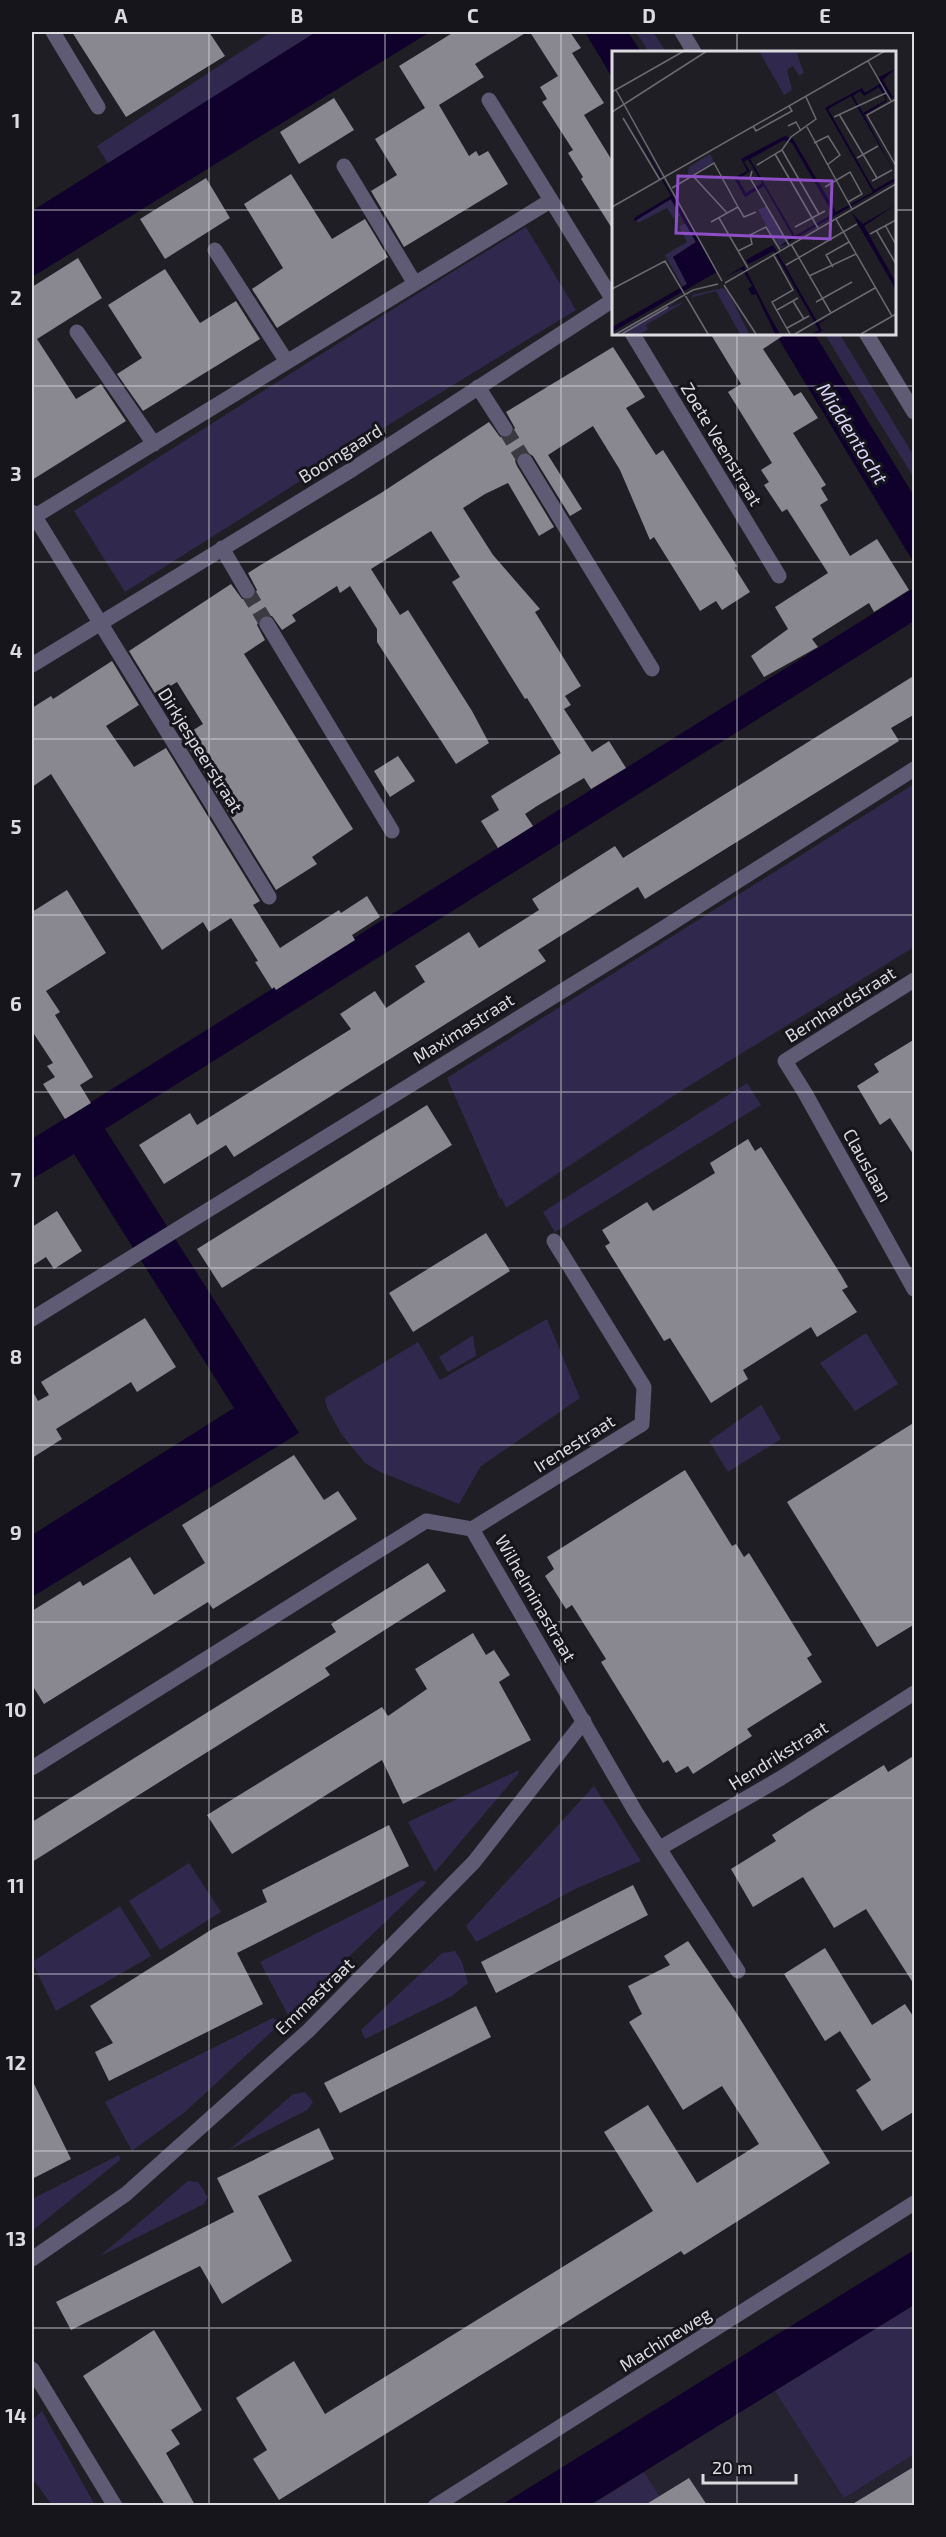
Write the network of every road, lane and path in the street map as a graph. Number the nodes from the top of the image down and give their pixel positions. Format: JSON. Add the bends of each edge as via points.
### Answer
{"nodes":[{"id":1,"x":53,"y":32,"type":"edge"},
{"id":2,"x":682,"y":32,"type":"edge"},
{"id":3,"x":693,"y":51,"type":"edge"},
{"id":4,"x":489,"y":100,"type":"dead end"},
{"id":5,"x":98,"y":107,"type":"dead end"},
{"id":6,"x":344,"y":166,"type":"dead end"},
{"id":7,"x":550,"y":201,"type":"junction"},
{"id":8,"x":215,"y":250,"type":"dead end"},
{"id":9,"x":414,"y":282,"type":"junction"},
{"id":10,"x":612,"y":298,"type":"edge"},
{"id":11,"x":612,"y":301,"type":"edge"},
{"id":12,"x":77,"y":332,"type":"dead end"},
{"id":13,"x":633,"y":334,"type":"edge"},
{"id":14,"x":867,"y":334,"type":"edge"},
{"id":15,"x":286,"y":362,"type":"junction"},
{"id":16,"x":478,"y":387,"type":"junction"},
{"id":17,"x":915,"y":412,"type":"edge"},
{"id":18,"x":505,"y":429,"type":"tunnel mouth"},
{"id":19,"x":154,"y":444,"type":"junction"},
{"id":20,"x":525,"y":461,"type":"tunnel mouth"},
{"id":21,"x":32,"y":515,"type":"edge"},
{"id":22,"x":222,"y":548,"type":"junction"},
{"id":23,"x":779,"y":576,"type":"dead end"},
{"id":24,"x":247,"y":591,"type":"tunnel mouth"},
{"id":25,"x":101,"y":622,"type":"junction"},
{"id":26,"x":267,"y":624,"type":"tunnel mouth"},
{"id":27,"x":32,"y":664,"type":"edge"},
{"id":28,"x":652,"y":669,"type":"dead end"},
{"id":29,"x":915,"y":769,"type":"edge"},
{"id":30,"x":392,"y":831,"type":"dead end"},
{"id":31,"x":269,"y":897,"type":"dead end"},
{"id":32,"x":915,"y":980,"type":"edge"},
{"id":33,"x":785,"y":1061,"type":"joint"},
{"id":34,"x":554,"y":1241,"type":"dead end"},
{"id":35,"x":915,"y":1289,"type":"edge"},
{"id":36,"x":32,"y":1319,"type":"edge"},
{"id":37,"x":472,"y":1528,"type":"junction"},
{"id":38,"x":915,"y":1693,"type":"edge"},
{"id":39,"x":584,"y":1721,"type":"junction"},
{"id":40,"x":32,"y":1768,"type":"edge"},
{"id":41,"x":660,"y":1848,"type":"junction"},
{"id":42,"x":738,"y":1971,"type":"dead end"},
{"id":43,"x":915,"y":2204,"type":"edge"},
{"id":44,"x":32,"y":2259,"type":"edge"},
{"id":45,"x":32,"y":2369,"type":"edge"},
{"id":46,"x":115,"y":2505,"type":"edge"},
{"id":47,"x":435,"y":2505,"type":"edge"}],
"edges":[{"from":1,"to":5,"type":"street"},
{"from":2,"to":3,"type":"street"},
{"from":4,"to":7,"type":"street","name":"Boomgaard"},
{"from":6,"to":9,"type":"street"},
{"from":7,"to":9,"type":"street"},
{"from":7,"to":10,"type":"street","name":"Boomgaard"},
{"from":8,"to":15,"type":"street"},
{"from":9,"to":15,"type":"street"},
{"from":11,"to":16,"type":"street","name":"Boomgaard"},
{"from":12,"to":19,"type":"street"},
{"from":13,"to":23,"type":"street","name":"Zoete Veenstraat"},
{"from":14,"to":17,"type":"street"},
{"from":15,"to":19,"type":"street"},
{"from":16,"to":18,"type":"street"},
{"from":16,"to":22,"type":"street","name":"Boomgaard"},
{"from":19,"to":21,"type":"street"},
{"from":20,"to":28,"type":"street"},
{"from":21,"to":25,"type":"street"},
{"from":22,"to":24,"type":"street"},
{"from":22,"to":25,"type":"street","name":"Boomgaard"},
{"from":25,"to":27,"type":"street","name":"Boomgaard"},
{"from":25,"to":31,"type":"street","name":"Dirkjespeerstraat"},
{"from":26,"to":30,"type":"street"},
{"from":29,"to":36,"type":"street","name":"Maximastraat"},
{"from":32,"to":33,"type":"street","name":"Bernhardstraat"},
{"from":33,"to":35,"type":"street","name":"Clauslaan"},
{"from":34,"to":37,"type":"street","name":"Irenestraat","via":[[644,1387],[642,1424]]},
{"from":37,"to":39,"type":"street","name":"Wilhelminastraat"},
{"from":37,"to":40,"type":"street","name":"Wilhelminastraat","via":[[426,1521]]},
{"from":38,"to":41,"type":"street","name":"Hendrikstraat","via":[[781,1778]]},
{"from":39,"to":41,"type":"street","name":"Wilhelminastraat"},
{"from":39,"to":44,"type":"street","name":"Emmastraat","via":[[474,1862],[308,2031],[126,2194]]},
{"from":41,"to":42,"type":"street","name":"Wilhelminastraat"},
{"from":43,"to":47,"type":"street","name":"Machineweg"},
{"from":45,"to":46,"type":"street"}]}
